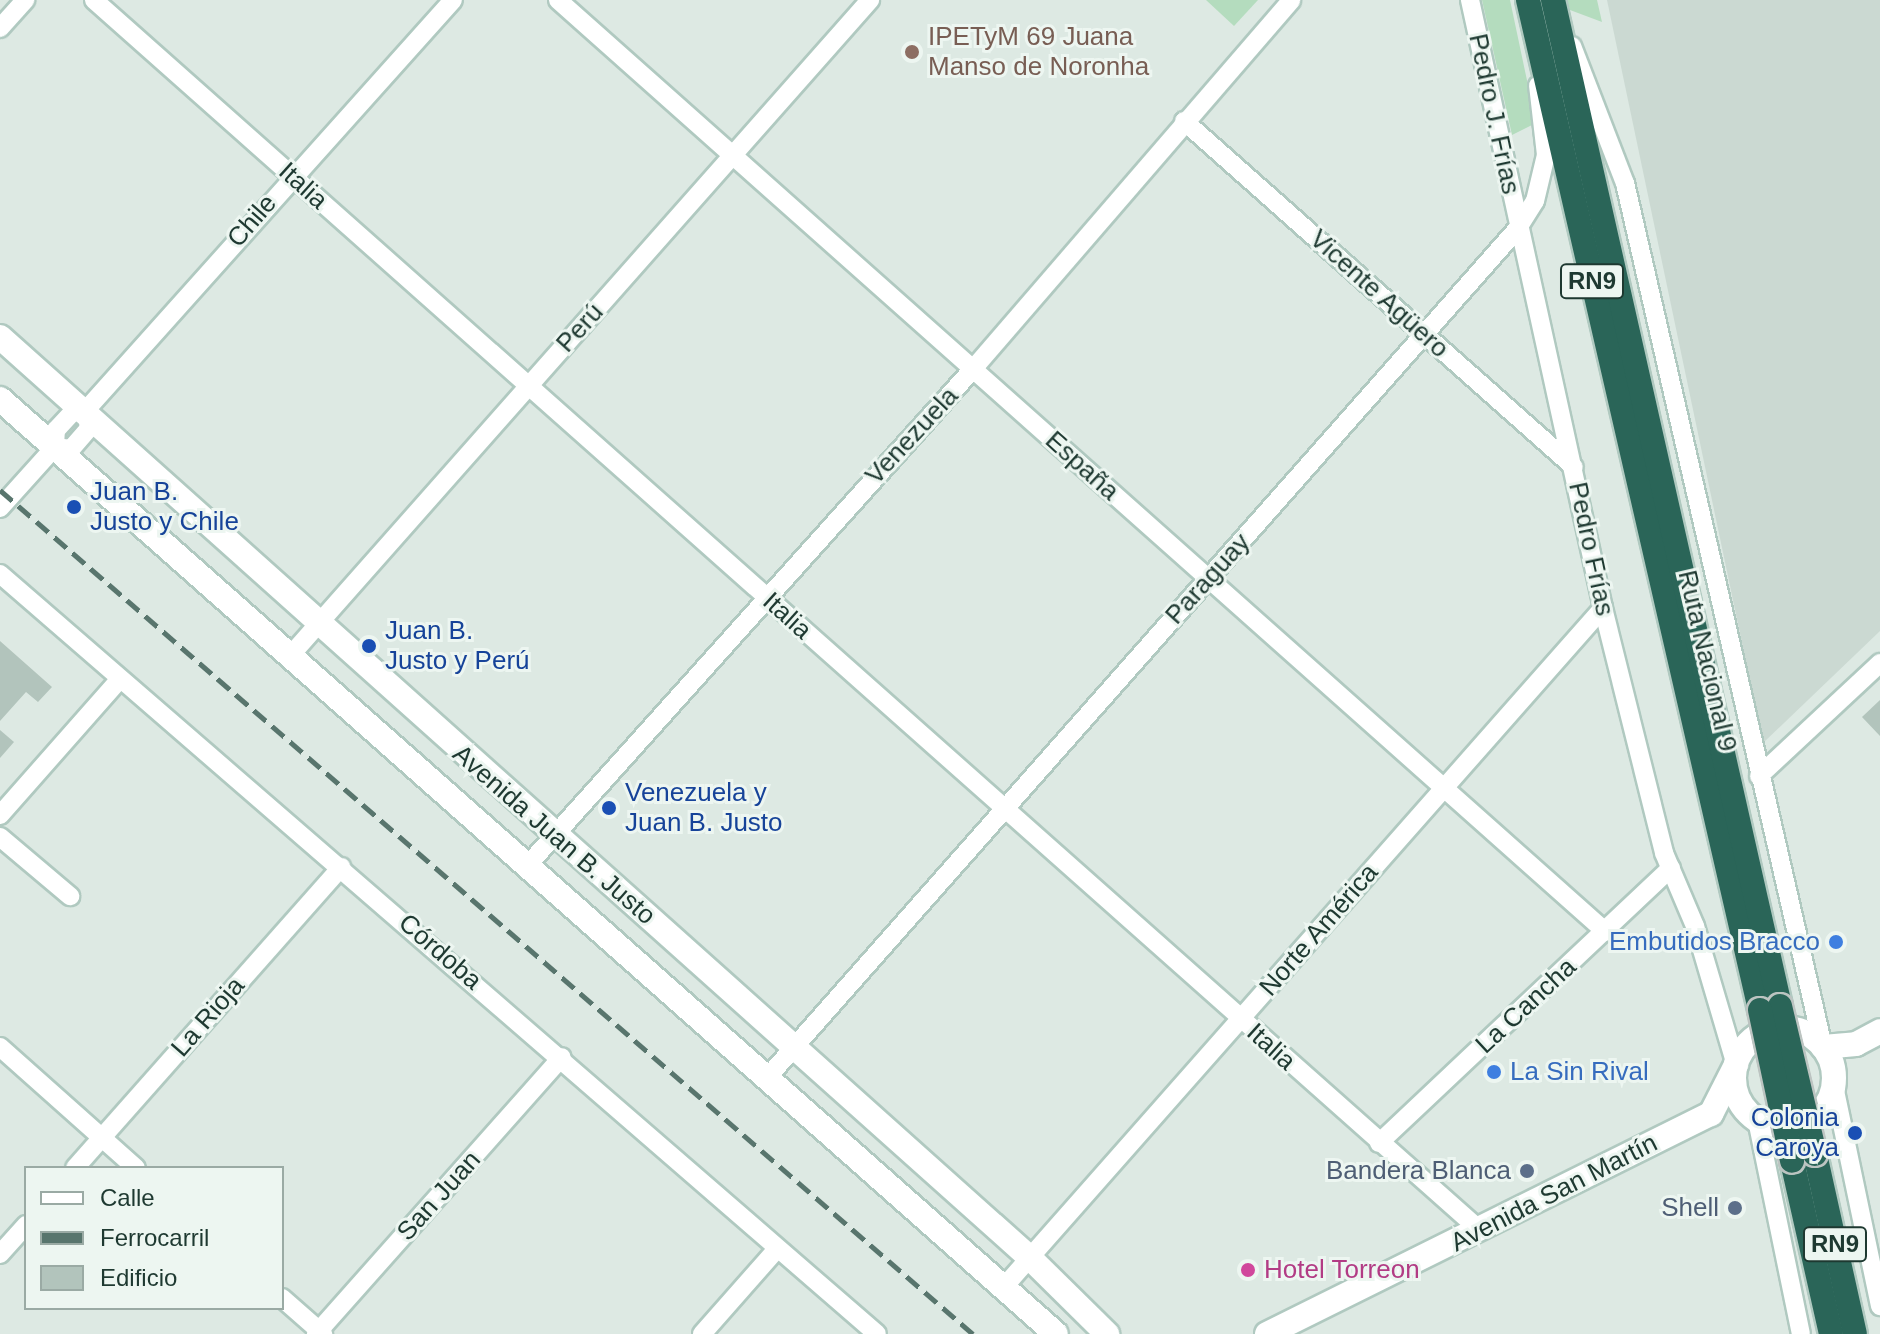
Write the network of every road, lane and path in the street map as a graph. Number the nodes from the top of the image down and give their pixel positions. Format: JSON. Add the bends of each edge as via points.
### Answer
{"nodes":[{"id":1,"x":25,"y":0,"type":"edge"},
{"id":2,"x":94,"y":0,"type":"edge"},
{"id":3,"x":453,"y":0,"type":"edge"},
{"id":4,"x":558,"y":0,"type":"edge"},
{"id":5,"x":870,"y":0,"type":"edge"},
{"id":6,"x":1291,"y":0,"type":"edge"},
{"id":7,"x":1470,"y":0,"type":"edge"},
{"id":8,"x":1528,"y":0,"type":"edge"},
{"id":9,"x":1553,"y":0,"type":"edge"},
{"id":10,"x":0,"y":28,"type":"edge"},
{"id":11,"x":1537,"y":37,"type":"junction"},
{"id":12,"x":1184,"y":121,"type":"junction"},
{"id":13,"x":735,"y":157,"type":"junction"},
{"id":14,"x":292,"y":176,"type":"junction"},
{"id":15,"x":1518,"y":228,"type":"junction"},
{"id":16,"x":1423,"y":333,"type":"junction"},
{"id":17,"x":0,"y":337,"type":"edge"},
{"id":18,"x":973,"y":369,"type":"junction"},
{"id":19,"x":528,"y":386,"type":"junction"},
{"id":20,"x":0,"y":399,"type":"edge"},
{"id":21,"x":86,"y":410,"type":"junction"},
{"id":22,"x":55,"y":447,"type":"junction"},
{"id":23,"x":1575,"y":468,"type":"junction"},
{"id":24,"x":0,"y":508,"type":"edge"},
{"id":25,"x":0,"y":574,"type":"edge"},
{"id":26,"x":1208,"y":579,"type":"junction"},
{"id":27,"x":765,"y":596,"type":"junction"},
{"id":28,"x":1603,"y":608,"type":"junction"},
{"id":29,"x":317,"y":625,"type":"junction"},
{"id":30,"x":290,"y":656,"type":"junction"},
{"id":31,"x":1880,"y":663,"type":"edge"},
{"id":32,"x":120,"y":679,"type":"junction"},
{"id":33,"x":1759,"y":776,"type":"junction"},
{"id":34,"x":1444,"y":788,"type":"junction"},
{"id":35,"x":1002,"y":807,"type":"junction"},
{"id":36,"x":0,"y":815,"type":"edge"},
{"id":37,"x":554,"y":835,"type":"junction"},
{"id":38,"x":0,"y":837,"type":"edge"},
{"id":39,"x":527,"y":866,"type":"junction"},
{"id":40,"x":341,"y":867,"type":"junction"},
{"id":41,"x":1671,"y":868,"type":"junction"},
{"id":42,"x":70,"y":896,"type":"dead end"},
{"id":43,"x":1606,"y":932,"type":"junction"},
{"id":44,"x":1770,"y":1008,"type":"junction"},
{"id":45,"x":1240,"y":1019,"type":"junction"},
{"id":46,"x":1880,"y":1031,"type":"edge"},
{"id":47,"x":1856,"y":1044,"type":"junction"},
{"id":48,"x":792,"y":1045,"type":"junction"},
{"id":49,"x":0,"y":1047,"type":"edge"},
{"id":50,"x":1823,"y":1047,"type":"junction"},
{"id":51,"x":562,"y":1057,"type":"junction"},
{"id":52,"x":1736,"y":1065,"type":"junction"},
{"id":53,"x":766,"y":1079,"type":"junction"},
{"id":54,"x":1833,"y":1081,"type":"junction"},
{"id":55,"x":1711,"y":1114,"type":"junction"},
{"id":56,"x":1757,"y":1120,"type":"junction"},
{"id":57,"x":102,"y":1138,"type":"junction"},
{"id":58,"x":1379,"y":1143,"type":"junction"},
{"id":59,"x":1804,"y":1157,"type":"junction"},
{"id":60,"x":77,"y":1166,"type":"edge"},
{"id":61,"x":134,"y":1166,"type":"edge"},
{"id":62,"x":24,"y":1227,"type":"edge"},
{"id":63,"x":1481,"y":1231,"type":"junction"},
{"id":64,"x":777,"y":1249,"type":"junction"},
{"id":65,"x":0,"y":1254,"type":"edge"},
{"id":66,"x":1029,"y":1257,"type":"junction"},
{"id":67,"x":1003,"y":1288,"type":"junction"},
{"id":68,"x":284,"y":1300,"type":"edge"},
{"id":69,"x":1880,"y":1306,"type":"edge"},
{"id":70,"x":319,"y":1333,"type":"edge"},
{"id":71,"x":702,"y":1334,"type":"edge"},
{"id":72,"x":877,"y":1334,"type":"edge"},
{"id":73,"x":1056,"y":1334,"type":"edge"},
{"id":74,"x":1107,"y":1334,"type":"edge"},
{"id":75,"x":1267,"y":1334,"type":"edge"},
{"id":76,"x":1801,"y":1334,"type":"edge"},
{"id":77,"x":1831,"y":1334,"type":"edge"},
{"id":78,"x":1855,"y":1334,"type":"edge"}],
"edges":[{"from":1,"to":10,"type":"street"},
{"from":2,"to":14,"type":"street","name":"Italia"},
{"from":3,"to":14,"type":"street","name":"Chile"},
{"from":4,"to":13,"type":"street","name":"España"},
{"from":5,"to":13,"type":"street","name":"Perú"},
{"from":6,"to":12,"type":"street","name":"Venezuela"},
{"from":7,"to":15,"type":"street","name":"Pedro J. Frías"},
{"from":8,"to":11,"type":"highway","name":"Ruta Nacional 9","number":"RN9"},
{"from":9,"to":33,"type":"street","via":[[1625,183]]},
{"from":9,"to":44,"type":"highway","name":"Ruta Nacional 9","number":"RN9"},
{"from":11,"to":15,"type":"street","name":"Paraguay","via":[[1546,155],[1535,201]]},
{"from":11,"to":44,"type":"highway","name":"Ruta Nacional 9","number":"RN9"},
{"from":12,"to":16,"type":"street","name":"Vicente Agüero"},
{"from":12,"to":18,"type":"street","name":"Venezuela"},
{"from":13,"to":18,"type":"street","name":"España"},
{"from":13,"to":19,"type":"street","name":"Perú"},
{"from":14,"to":19,"type":"street","name":"Italia"},
{"from":14,"to":21,"type":"street","name":"Chile"},
{"from":15,"to":16,"type":"street","name":"Paraguay"},
{"from":15,"to":23,"type":"street","name":"Pedro Frías"},
{"from":16,"to":23,"type":"street","name":"Vicente Agüero"},
{"from":16,"to":26,"type":"street","name":"Paraguay"},
{"from":17,"to":21,"type":"main road","name":"Avenida Juan B. Justo"},
{"from":18,"to":26,"type":"street","name":"España"},
{"from":18,"to":27,"type":"street","name":"Venezuela"},
{"from":19,"to":27,"type":"street","name":"Italia"},
{"from":19,"to":29,"type":"street","name":"Perú"},
{"from":20,"to":22,"type":"main road","name":"Avenida Juan B. Justo"},
{"from":21,"to":22,"type":"street","name":"Chile","via":[[72,413],[56,430]]},
{"from":21,"to":29,"type":"main road","name":"Avenida Juan B. Justo"},
{"from":22,"to":24,"type":"street","name":"Chile"},
{"from":22,"to":30,"type":"main road","name":"Avenida Juan B. Justo"},
{"from":23,"to":28,"type":"street","name":"Pedro Frías"},
{"from":25,"to":32,"type":"street","name":"Córdoba"},
{"from":26,"to":34,"type":"street","name":"España"},
{"from":26,"to":35,"type":"street","name":"Paraguay"},
{"from":27,"to":35,"type":"street","name":"Italia"},
{"from":27,"to":37,"type":"street","name":"Venezuela"},
{"from":28,"to":34,"type":"street","name":"Norte América"},
{"from":28,"to":41,"type":"street","name":"Pedro Frías"},
{"from":29,"to":30,"type":"street","name":"Perú"},
{"from":29,"to":37,"type":"main road","name":"Avenida Juan B. Justo"},
{"from":30,"to":39,"type":"main road","name":"Avenida Juan B. Justo"},
{"from":31,"to":33,"type":"street"},
{"from":32,"to":36,"type":"street"},
{"from":32,"to":40,"type":"street","name":"Córdoba"},
{"from":33,"to":50,"type":"street"},
{"from":34,"to":43,"type":"street","name":"España"},
{"from":34,"to":45,"type":"street","name":"Norte América"},
{"from":35,"to":45,"type":"street","name":"Italia"},
{"from":35,"to":48,"type":"street","name":"Paraguay"},
{"from":37,"to":39,"type":"street","name":"Venezuela"},
{"from":37,"to":48,"type":"main road","name":"Avenida Juan B. Justo"},
{"from":38,"to":42,"type":"street"},
{"from":39,"to":53,"type":"main road","name":"Avenida Juan B. Justo"},
{"from":40,"to":51,"type":"street","name":"Córdoba"},
{"from":40,"to":57,"type":"street","name":"La Rioja"},
{"from":41,"to":43,"type":"street","name":"La Cancha"},
{"from":41,"to":52,"type":"street","name":"Pedro Frías","via":[[1695,926]]},
{"from":43,"to":58,"type":"street","name":"La Cancha"},
{"from":44,"to":59,"type":"highway","name":"Ruta Nacional 9","number":"RN9","bridge":true},
{"from":45,"to":58,"type":"street","name":"Italia"},
{"from":45,"to":66,"type":"street","name":"Norte América"},
{"from":46,"to":47,"type":"main road"},
{"from":47,"to":50,"type":"main road"},
{"from":47,"to":54,"type":"main road"},
{"from":48,"to":53,"type":"street","name":"Paraguay"},
{"from":48,"to":66,"type":"main road","name":"Avenida Juan B. Justo"},
{"from":49,"to":57,"type":"street"},
{"from":50,"to":52,"type":"main road","via":[[1803,1032],[1780,1028],[1747,1044]]},
{"from":50,"to":54,"type":"main road"},
{"from":51,"to":64,"type":"street","name":"Córdoba"},
{"from":51,"to":70,"type":"street","name":"San Juan"},
{"from":52,"to":55,"type":"main road"},
{"from":52,"to":56,"type":"main road","via":[[1737,1096]]},
{"from":53,"to":67,"type":"main road","name":"Avenida Juan B. Justo"},
{"from":54,"to":56,"type":"main road","via":[[1827,1102],[1801,1124],[1778,1127]]},
{"from":54,"to":69,"type":"street"},
{"from":55,"to":56,"type":"main road"},
{"from":55,"to":63,"type":"main road","name":"Avenida San Martín"},
{"from":56,"to":76,"type":"street"},
{"from":57,"to":60,"type":"street","name":"La Rioja"},
{"from":57,"to":61,"type":"street"},
{"from":58,"to":63,"type":"street","name":"Italia"},
{"from":59,"to":77,"type":"highway","name":"Ruta Nacional 9","number":"RN9"},
{"from":59,"to":78,"type":"highway","name":"Ruta Nacional 9","number":"RN9"},
{"from":62,"to":65,"type":"street"},
{"from":63,"to":75,"type":"main road","name":"Avenida San Martín"},
{"from":64,"to":71,"type":"street"},
{"from":64,"to":72,"type":"street","name":"Córdoba"},
{"from":66,"to":67,"type":"street","name":"Norte América"},
{"from":66,"to":74,"type":"main road","name":"Avenida Juan B. Justo"},
{"from":67,"to":73,"type":"main road","name":"Avenida Juan B. Justo"},
{"from":68,"to":70,"type":"street"}]}
